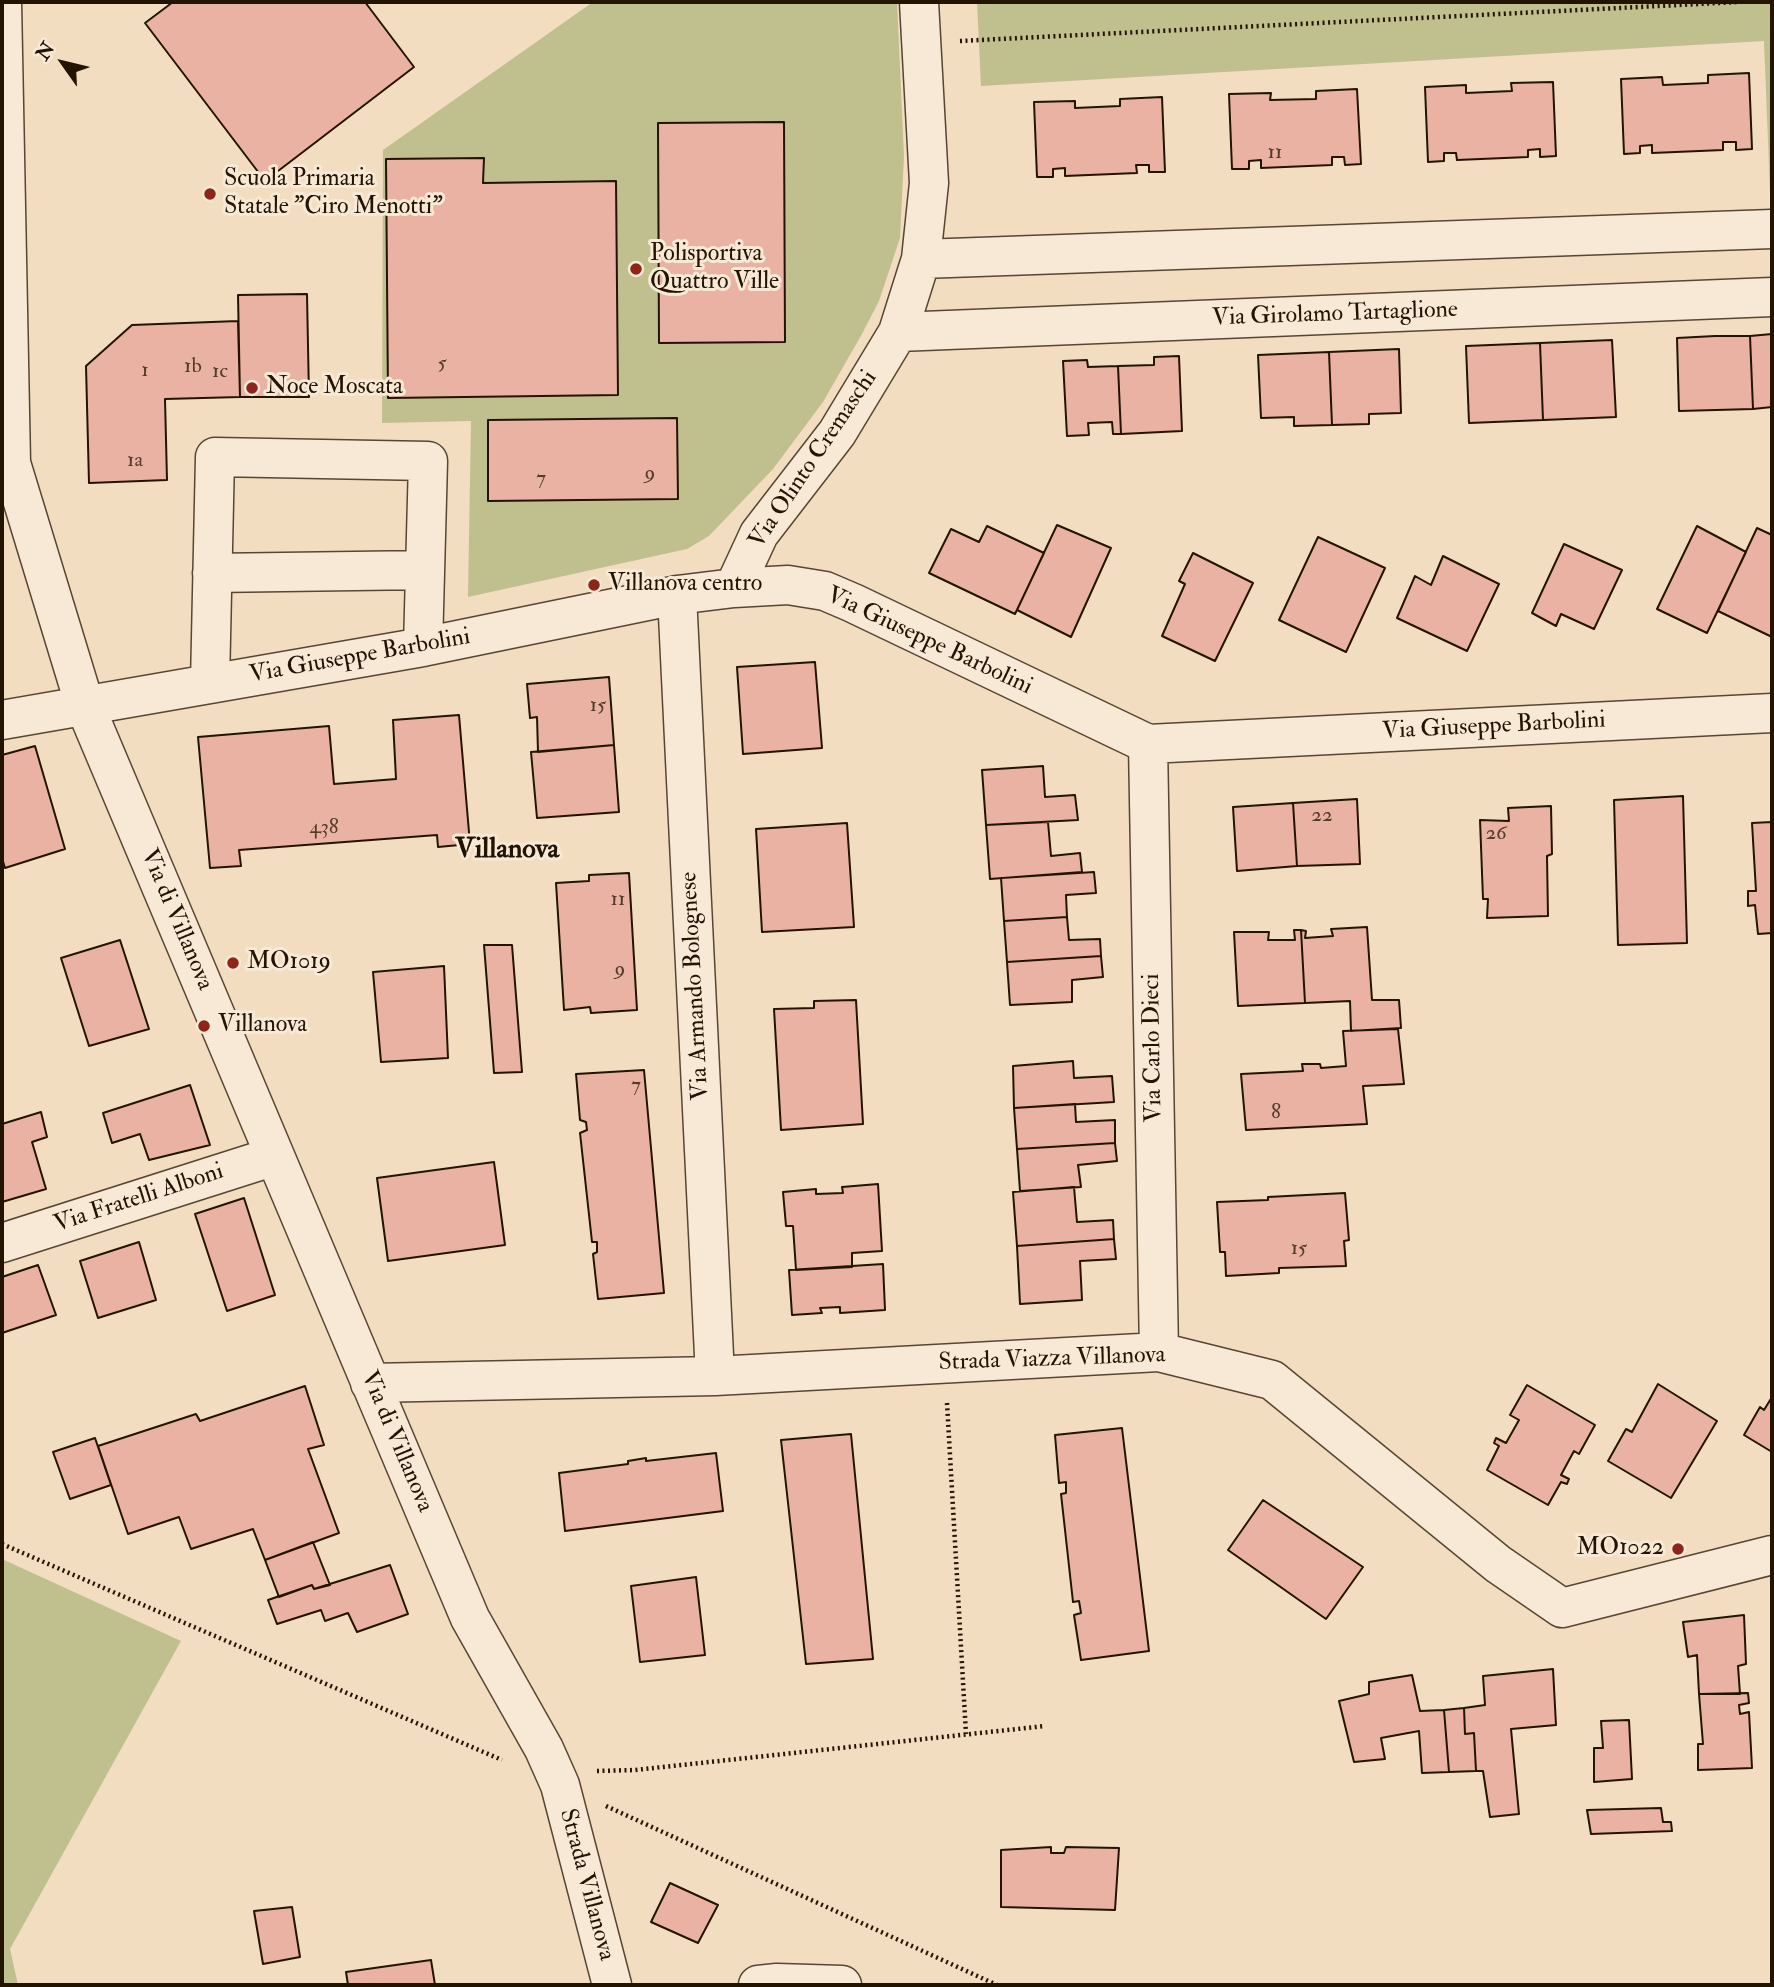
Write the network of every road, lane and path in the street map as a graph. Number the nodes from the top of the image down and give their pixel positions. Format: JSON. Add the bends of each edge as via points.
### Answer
{"nodes":[{"id":1,"x":2,"y":2,"type":"edge"},
{"id":2,"x":919,"y":2,"type":"edge"},
{"id":3,"x":1740,"y":2,"type":"edge"},
{"id":4,"x":921,"y":43,"type":"junction"},
{"id":5,"x":3,"y":123,"type":"edge"},
{"id":6,"x":1772,"y":229,"type":"edge"},
{"id":7,"x":921,"y":259,"type":"junction"},
{"id":8,"x":1772,"y":297,"type":"edge"},
{"id":9,"x":898,"y":332,"type":"junction"},
{"id":10,"x":425,"y":570,"type":"junction"},
{"id":11,"x":212,"y":573,"type":"junction"},
{"id":12,"x":734,"y":587,"type":"junction"},
{"id":13,"x":677,"y":595,"type":"junction"},
{"id":14,"x":423,"y":647,"type":"junction"},
{"id":15,"x":210,"y":683,"type":"junction"},
{"id":16,"x":85,"y":706,"type":"junction"},
{"id":17,"x":1772,"y":713,"type":"edge"},
{"id":18,"x":2,"y":720,"type":"edge"},
{"id":19,"x":1148,"y":744,"type":"junction"},
{"id":20,"x":275,"y":1156,"type":"junction"},
{"id":21,"x":2,"y":1243,"type":"edge"},
{"id":22,"x":1159,"y":1352,"type":"junction"},
{"id":23,"x":945,"y":1363,"type":"junction"},
{"id":24,"x":715,"y":1376,"type":"junction"},
{"id":25,"x":370,"y":1382,"type":"junction"},
{"id":26,"x":2,"y":1544,"type":"edge"},
{"id":27,"x":1772,"y":1555,"type":"edge"},
{"id":28,"x":1045,"y":1726,"type":"dead end"},
{"id":29,"x":966,"y":1734,"type":"junction"},
{"id":30,"x":557,"y":1778,"type":"junction"},
{"id":31,"x":612,"y":1985,"type":"edge"},
{"id":32,"x":758,"y":1985,"type":"edge"},
{"id":33,"x":842,"y":1985,"type":"edge"},
{"id":34,"x":997,"y":1985,"type":"edge"}],
"edges":[{"from":1,"to":5,"type":"street","name":"Via di Villanova"},
{"from":2,"to":4,"type":"street","name":"Via Olinto Cremaschi"},
{"from":3,"to":4,"type":"path"},
{"from":4,"to":7,"type":"street","name":"Via Olinto Cremaschi","via":[[929,183]]},
{"from":5,"to":16,"type":"street","name":"Via di Villanova","via":[[11,463]]},
{"from":6,"to":7,"type":"street"},
{"from":7,"to":9,"type":"street","name":"Via Olinto Cremaschi"},
{"from":8,"to":9,"type":"street","name":"Via Girolamo Tartaglione"},
{"from":9,"to":12,"type":"street","name":"Via Olinto Cremaschi","via":[[837,433],[759,534]]},
{"from":10,"to":11,"type":"street"},
{"from":10,"to":11,"type":"street","via":[[428,461],[215,457]]},
{"from":10,"to":14,"type":"street"},
{"from":11,"to":15,"type":"street"},
{"from":12,"to":13,"type":"street","name":"Via Giuseppe Barbolini"},
{"from":12,"to":19,"type":"street","name":"Via Giuseppe Barbolini","via":[[788,584],[825,591]]},
{"from":13,"to":14,"type":"street","name":"Via Giuseppe Barbolini"},
{"from":13,"to":24,"type":"street","name":"Via Armando Bolognese"},
{"from":14,"to":15,"type":"street","name":"Via Giuseppe Barbolini"},
{"from":15,"to":16,"type":"street","name":"Via Giuseppe Barbolini"},
{"from":16,"to":18,"type":"street","name":"Via Giuseppe Barbolini"},
{"from":16,"to":20,"type":"street","name":"Via di Villanova"},
{"from":17,"to":19,"type":"street","name":"Via Giuseppe Barbolini"},
{"from":19,"to":22,"type":"street","name":"Via Carlo Dieci"},
{"from":20,"to":21,"type":"street","name":"Via Fratelli Alboni"},
{"from":20,"to":25,"type":"street","name":"Via di Villanova"},
{"from":22,"to":23,"type":"street","name":"Strada Viazza Villanova"},
{"from":22,"to":27,"type":"street","name":"Strada Viazza Villanova","via":[[1272,1380],[1498,1564],[1562,1608]]},
{"from":23,"to":24,"type":"street","name":"Strada Viazza Villanova"},
{"from":23,"to":29,"type":"path"},
{"from":24,"to":25,"type":"street","name":"Strada Viazza Villanova"},
{"from":25,"to":30,"type":"street","name":"Via di Villanova","via":[[470,1618]]},
{"from":26,"to":30,"type":"path"},
{"from":28,"to":29,"type":"path"},
{"from":29,"to":30,"type":"path"},
{"from":30,"to":31,"type":"street","name":"Strada Villanova"},
{"from":30,"to":34,"type":"path"},
{"from":32,"to":33,"type":"street"}]}
